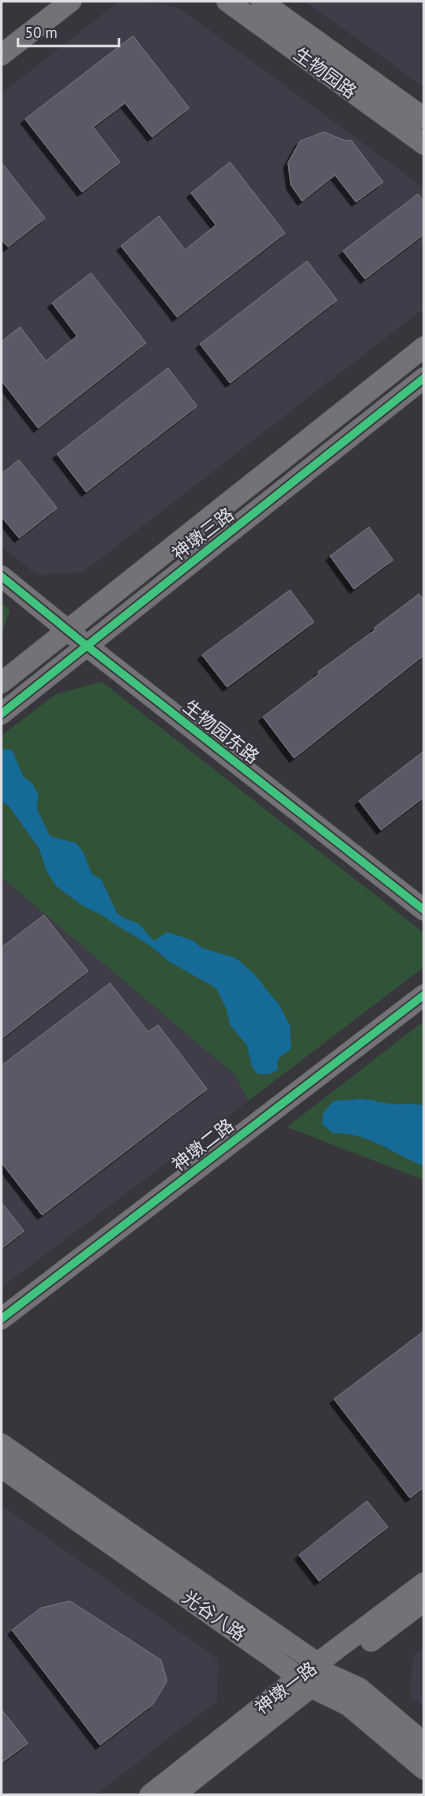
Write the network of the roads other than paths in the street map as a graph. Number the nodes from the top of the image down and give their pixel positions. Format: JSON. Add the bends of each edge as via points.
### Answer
{"nodes":[{"id":1,"x":71,"y":1,"type":"edge"},
{"id":2,"x":227,"y":1,"type":"edge"},
{"id":3,"x":261,"y":1,"type":"edge"},
{"id":4,"x":1,"y":55,"type":"edge"},
{"id":5,"x":424,"y":118,"type":"edge"},
{"id":6,"x":424,"y":144,"type":"edge"},
{"id":7,"x":424,"y":346,"type":"edge"},
{"id":8,"x":424,"y":378,"type":"edge"},
{"id":9,"x":1,"y":576,"type":"edge"},
{"id":10,"x":69,"y":630,"type":"junction"},
{"id":11,"x":87,"y":646,"type":"junction"},
{"id":12,"x":1,"y":683,"type":"edge"},
{"id":13,"x":1,"y":714,"type":"edge"},
{"id":14,"x":424,"y":910,"type":"edge"},
{"id":15,"x":424,"y":994,"type":"edge"},
{"id":16,"x":1,"y":1319,"type":"edge"},
{"id":17,"x":1,"y":1444,"type":"edge"},
{"id":18,"x":1,"y":1467,"type":"edge"},
{"id":19,"x":424,"y":1583,"type":"edge"},
{"id":20,"x":424,"y":1602,"type":"edge"},
{"id":21,"x":322,"y":1669,"type":"junction"},
{"id":22,"x":304,"y":1682,"type":"junction"},
{"id":23,"x":424,"y":1743,"type":"edge"},
{"id":24,"x":424,"y":1769,"type":"edge"},
{"id":25,"x":150,"y":1795,"type":"edge"},
{"id":26,"x":174,"y":1795,"type":"edge"}],
"edges":[{"from":1,"to":4,"type":"street"},
{"from":2,"to":6,"type":"street","name":"生物园路"},
{"from":3,"to":5,"type":"street","name":"生物园路"},
{"from":7,"to":10,"type":"street","name":"神墩三路"},
{"from":8,"to":11,"type":"street","name":"神墩三路"},
{"from":9,"to":10,"type":"street","name":"生物园东路"},
{"from":10,"to":11,"type":"street","name":"生物园东路"},
{"from":10,"to":12,"type":"street","name":"神墩三路"},
{"from":11,"to":13,"type":"street","name":"神墩三路"},
{"from":11,"to":14,"type":"street","name":"生物园东路"},
{"from":15,"to":16,"type":"street","name":"神墩二路"},
{"from":17,"to":21,"type":"street","name":"光谷八路"},
{"from":18,"to":22,"type":"street","name":"光谷八路"},
{"from":19,"to":21,"type":"street","name":"神墩一路"},
{"from":20,"to":21,"type":"street","name":"神墩一路"},
{"from":21,"to":22,"type":"street","name":"神墩一路"},
{"from":21,"to":23,"type":"street","name":"光谷八路","via":[[359,1688]]},
{"from":22,"to":24,"type":"street","name":"光谷八路","via":[[348,1705]]},
{"from":22,"to":25,"type":"street","name":"神墩一路"},
{"from":22,"to":26,"type":"street","name":"神墩一路"}]}
